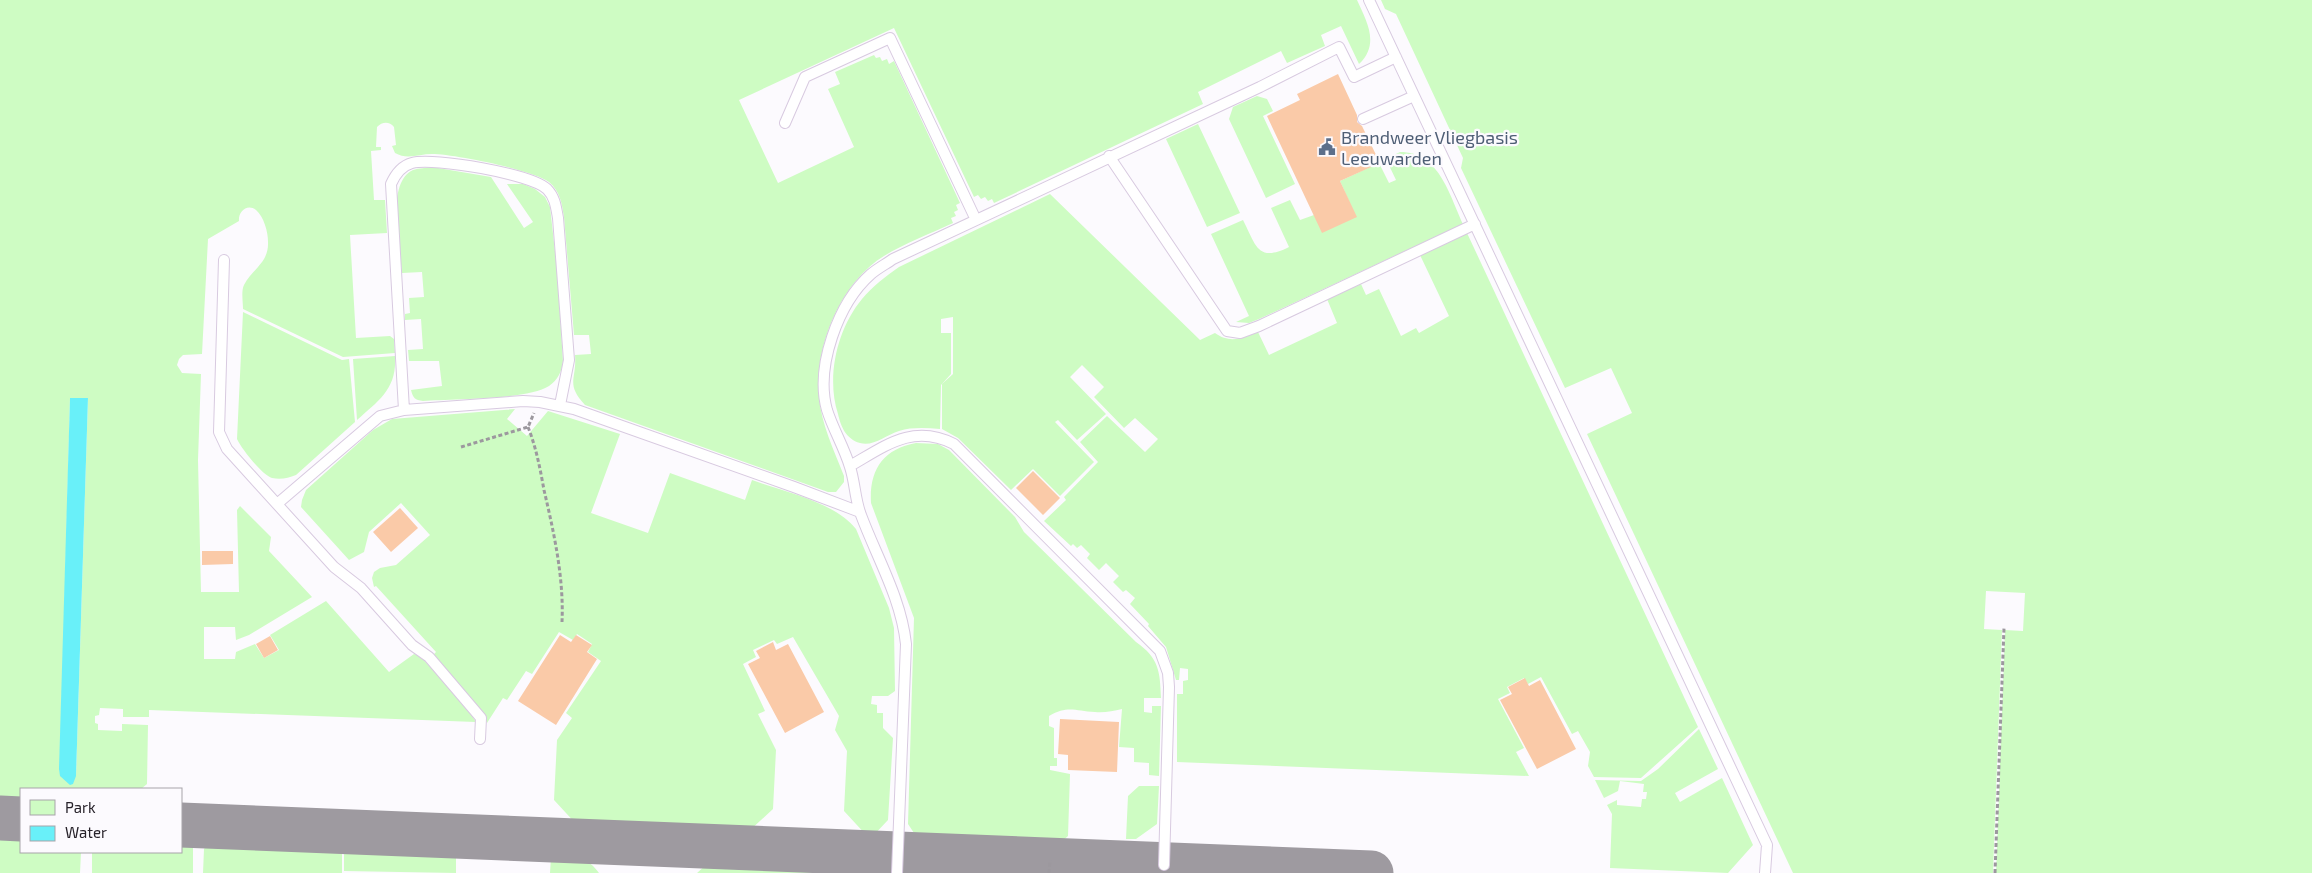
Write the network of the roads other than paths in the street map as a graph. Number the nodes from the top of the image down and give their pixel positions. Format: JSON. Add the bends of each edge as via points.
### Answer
{"nodes":[{"id":1,"x":1369,"y":0,"type":"edge"},
{"id":2,"x":1396,"y":57,"type":"junction"},
{"id":3,"x":1414,"y":96,"type":"junction"},
{"id":4,"x":1363,"y":119,"type":"dead end"},
{"id":5,"x":785,"y":123,"type":"dead end"},
{"id":6,"x":1109,"y":156,"type":"junction"},
{"id":7,"x":976,"y":220,"type":"junction"},
{"id":8,"x":1475,"y":224,"type":"junction"},
{"id":9,"x":224,"y":260,"type":"dead end"},
{"id":10,"x":560,"y":405,"type":"junction"},
{"id":11,"x":404,"y":410,"type":"junction"},
{"id":12,"x":850,"y":466,"type":"junction"},
{"id":13,"x":277,"y":504,"type":"junction"},
{"id":14,"x":860,"y":512,"type":"junction"},
{"id":15,"x":480,"y":739,"type":"dead end"},
{"id":16,"x":1164,"y":865,"type":"dead end"},
{"id":17,"x":897,"y":873,"type":"edge"},
{"id":18,"x":1766,"y":873,"type":"edge"}],
"edges":[{"from":1,"to":2,"type":"lane"},
{"from":2,"to":3,"type":"lane"},
{"from":2,"to":6,"type":"lane","via":[[1354,77],[1339,47]]},
{"from":3,"to":4,"type":"lane"},
{"from":3,"to":8,"type":"lane"},
{"from":5,"to":7,"type":"lane","via":[[805,77],[890,38]]},
{"from":6,"to":7,"type":"lane"},
{"from":6,"to":8,"type":"lane","via":[[1227,331],[1240,333],[1259,326]]},
{"from":7,"to":12,"type":"lane","via":[[893,259],[871,274],[841,316],[825,364],[825,394],[827,409]]},
{"from":8,"to":18,"type":"lane","via":[[1767,845]]},
{"from":9,"to":13,"type":"lane","via":[[219,432],[227,449]]},
{"from":10,"to":11,"type":"lane","via":[[498,402]]},
{"from":10,"to":11,"type":"lane","via":[[569,360],[553,198],[546,188],[525,178],[432,161],[407,164],[394,176],[391,184]]},
{"from":10,"to":14,"type":"lane"},
{"from":11,"to":13,"type":"lane","via":[[385,414],[369,424]]},
{"from":12,"to":14,"type":"lane"},
{"from":12,"to":16,"type":"lane","via":[[902,438],[927,435],[954,444],[1160,651],[1169,687]]},
{"from":13,"to":15,"type":"lane","via":[[334,567],[361,588],[412,645],[429,657],[468,702],[481,718]]},
{"from":14,"to":17,"type":"lane","via":[[904,622],[906,644]]}]}
